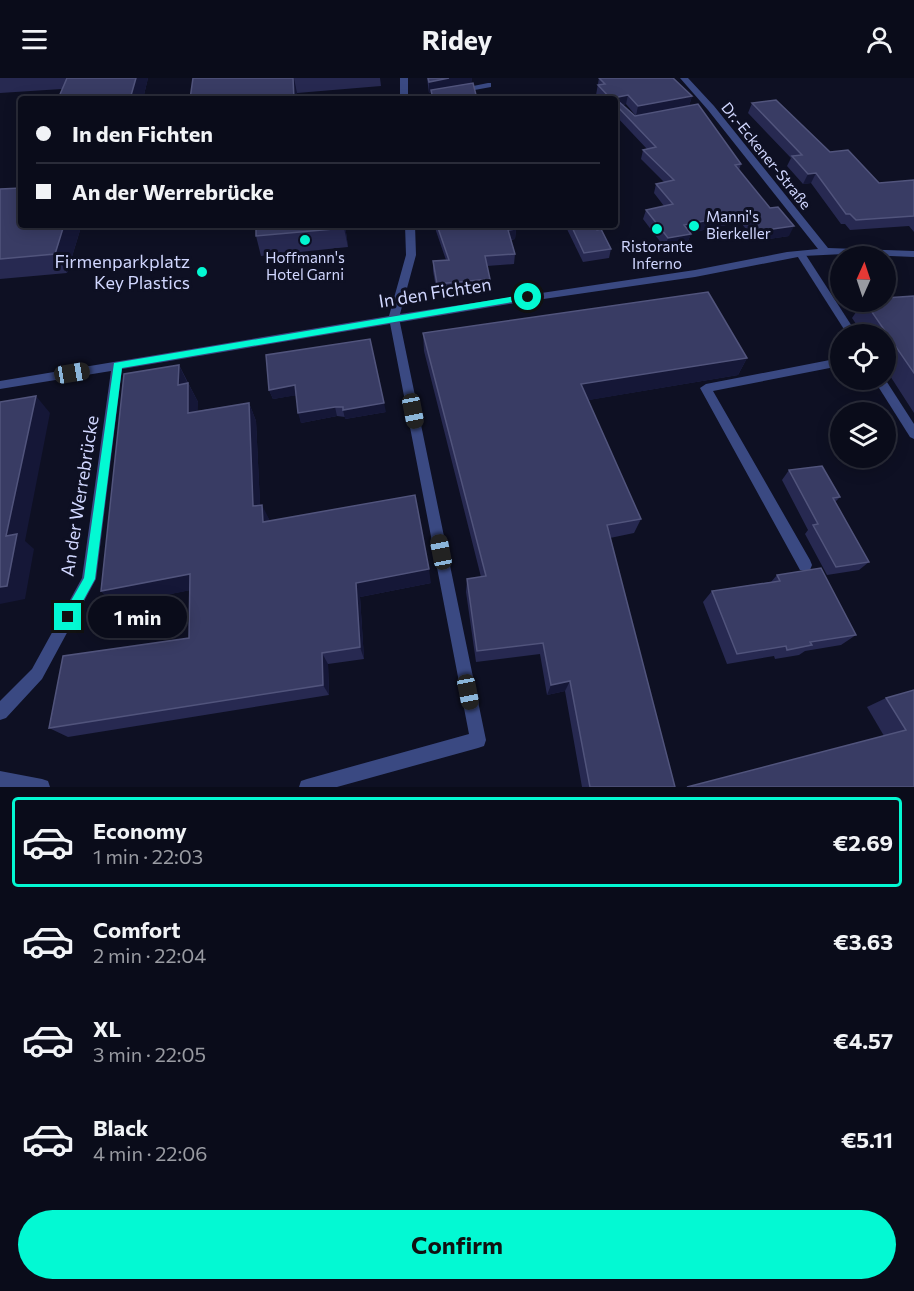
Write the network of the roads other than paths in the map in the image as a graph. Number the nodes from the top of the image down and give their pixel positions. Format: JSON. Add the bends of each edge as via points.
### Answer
{"nodes":[{"id":1,"x":404,"y":78,"type":"edge"},
{"id":2,"x":684,"y":78,"type":"edge"},
{"id":3,"x":489,"y":85,"type":"dead end"},
{"id":4,"x":404,"y":96,"type":"edge"},
{"id":5,"x":429,"y":96,"type":"edge"},
{"id":6,"x":710,"y":106,"type":"junction"},
{"id":7,"x":699,"y":109,"type":"edge"},
{"id":8,"x":410,"y":228,"type":"edge"},
{"id":9,"x":826,"y":252,"type":"junction"},
{"id":10,"x":801,"y":254,"type":"junction"},
{"id":11,"x":914,"y":254,"type":"edge"},
{"id":12,"x":394,"y":318,"type":"junction"},
{"id":13,"x":846,"y":324,"type":"edge"},
{"id":14,"x":830,"y":364,"type":"edge"},
{"id":15,"x":117,"y":366,"type":"junction"},
{"id":16,"x":0,"y":385,"type":"edge"},
{"id":17,"x":886,"y":390,"type":"edge"},
{"id":18,"x":914,"y":434,"type":"edge"},
{"id":19,"x":805,"y":565,"type":"dead end"},
{"id":20,"x":0,"y":712,"type":"edge"},
{"id":21,"x":0,"y":778,"type":"edge"},
{"id":22,"x":42,"y":787,"type":"edge"},
{"id":23,"x":307,"y":787,"type":"edge"}],
"edges":[{"from":1,"to":4,"type":"street"},
{"from":2,"to":6,"type":"street","name":"Dr.-Eckener-Straße"},
{"from":3,"to":5,"type":"street"},
{"from":6,"to":7,"type":"street"},
{"from":6,"to":9,"type":"street","name":"Dr.-Eckener-Straße"},
{"from":8,"to":12,"type":"street","via":[[411,255]]},
{"from":9,"to":10,"type":"street","name":"In den Fichten"},
{"from":9,"to":11,"type":"street","name":"In den Fichten"},
{"from":10,"to":12,"type":"street","name":"In den Fichten","via":[[682,276]]},
{"from":10,"to":13,"type":"street"},
{"from":12,"to":15,"type":"street","name":"In den Fichten"},
{"from":12,"to":23,"type":"street","via":[[478,740]]},
{"from":14,"to":19,"type":"street","via":[[706,388]]},
{"from":15,"to":16,"type":"street","name":"In den Fichten"},
{"from":15,"to":20,"type":"street","name":"An der Werrebrücke","via":[[89,579],[37,674]]},
{"from":17,"to":18,"type":"street"},
{"from":21,"to":22,"type":"street"}]}
